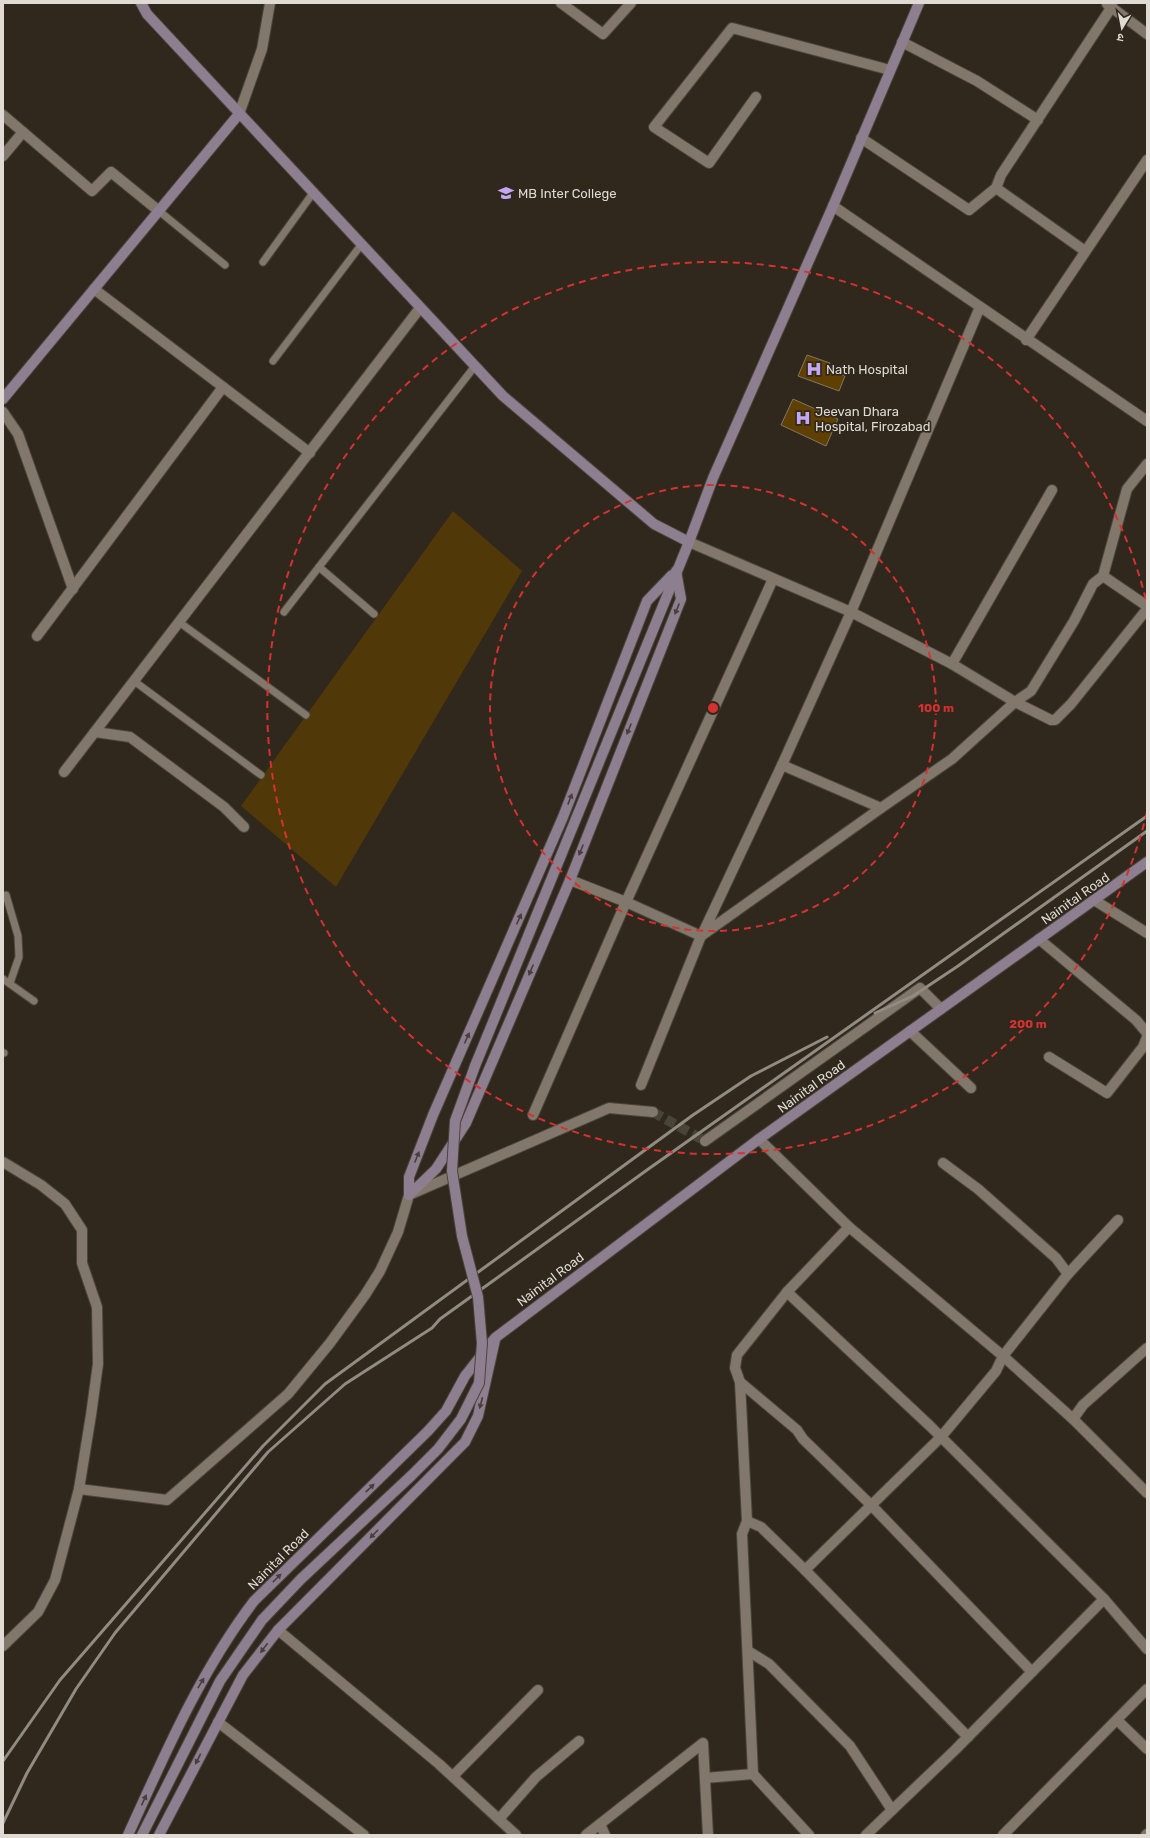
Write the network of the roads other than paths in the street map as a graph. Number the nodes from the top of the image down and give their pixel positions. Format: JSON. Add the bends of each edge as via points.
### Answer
{"nodes":[{"id":1,"x":141,"y":3,"type":"edge"},
{"id":2,"x":270,"y":3,"type":"edge"},
{"id":3,"x":561,"y":3,"type":"edge"},
{"id":4,"x":630,"y":3,"type":"edge"},
{"id":5,"x":919,"y":3,"type":"edge"},
{"id":6,"x":1109,"y":4,"type":"edge"},
{"id":7,"x":1147,"y":34,"type":"edge"},
{"id":8,"x":902,"y":42,"type":"junction"},
{"id":9,"x":890,"y":70,"type":"junction"},
{"id":10,"x":756,"y":97,"type":"dead end"},
{"id":11,"x":239,"y":114,"type":"junction"},
{"id":12,"x":3,"y":115,"type":"edge"},
{"id":13,"x":1038,"y":120,"type":"junction"},
{"id":14,"x":23,"y":132,"type":"junction"},
{"id":15,"x":861,"y":138,"type":"junction"},
{"id":16,"x":3,"y":156,"type":"edge"},
{"id":17,"x":1147,"y":160,"type":"edge"},
{"id":18,"x":996,"y":188,"type":"junction"},
{"id":19,"x":313,"y":193,"type":"junction"},
{"id":20,"x":833,"y":206,"type":"junction"},
{"id":21,"x":159,"y":211,"type":"junction"},
{"id":22,"x":361,"y":244,"type":"junction"},
{"id":23,"x":1085,"y":251,"type":"junction"},
{"id":24,"x":263,"y":262,"type":"dead end"},
{"id":25,"x":225,"y":265,"type":"dead end"},
{"id":26,"x":94,"y":289,"type":"junction"},
{"id":27,"x":980,"y":307,"type":"junction"},
{"id":28,"x":420,"y":308,"type":"junction"},
{"id":29,"x":1026,"y":340,"type":"junction"},
{"id":30,"x":273,"y":361,"type":"dead end"},
{"id":31,"x":475,"y":366,"type":"junction"},
{"id":32,"x":223,"y":387,"type":"junction"},
{"id":33,"x":3,"y":399,"type":"edge"},
{"id":34,"x":3,"y":412,"type":"edge"},
{"id":35,"x":1147,"y":421,"type":"edge"},
{"id":36,"x":310,"y":452,"type":"junction"},
{"id":37,"x":1147,"y":464,"type":"edge"},
{"id":38,"x":1052,"y":490,"type":"dead end"},
{"id":39,"x":689,"y":542,"type":"junction"},
{"id":40,"x":319,"y":567,"type":"junction"},
{"id":41,"x":676,"y":571,"type":"junction"},
{"id":42,"x":1103,"y":576,"type":"junction"},
{"id":43,"x":773,"y":580,"type":"junction"},
{"id":44,"x":73,"y":589,"type":"junction"},
{"id":45,"x":1147,"y":607,"type":"edge"},
{"id":46,"x":284,"y":612,"type":"dead end"},
{"id":47,"x":851,"y":612,"type":"junction"},
{"id":48,"x":374,"y":614,"type":"dead end"},
{"id":49,"x":179,"y":622,"type":"junction"},
{"id":50,"x":37,"y":636,"type":"dead end"},
{"id":51,"x":952,"y":664,"type":"junction"},
{"id":52,"x":134,"y":681,"type":"junction"},
{"id":53,"x":1015,"y":702,"type":"junction"},
{"id":54,"x":306,"y":716,"type":"dead end"},
{"id":55,"x":95,"y":732,"type":"junction"},
{"id":56,"x":782,"y":765,"type":"junction"},
{"id":57,"x":64,"y":772,"type":"dead end"},
{"id":58,"x":261,"y":775,"type":"dead end"},
{"id":59,"x":881,"y":808,"type":"junction"},
{"id":60,"x":244,"y":827,"type":"dead end"},
{"id":61,"x":1147,"y":862,"type":"edge"},
{"id":62,"x":570,"y":880,"type":"junction"},
{"id":63,"x":3,"y":899,"type":"edge"},
{"id":64,"x":1094,"y":900,"type":"junction"},
{"id":65,"x":626,"y":902,"type":"junction"},
{"id":66,"x":1147,"y":933,"type":"edge"},
{"id":67,"x":701,"y":936,"type":"junction"},
{"id":68,"x":1039,"y":939,"type":"junction"},
{"id":69,"x":3,"y":979,"type":"edge"},
{"id":70,"x":10,"y":983,"type":"junction"},
{"id":71,"x":34,"y":1001,"type":"dead end"},
{"id":72,"x":941,"y":1009,"type":"junction"},
{"id":73,"x":910,"y":1031,"type":"junction"},
{"id":74,"x":1147,"y":1032,"type":"edge"},
{"id":75,"x":1147,"y":1037,"type":"edge"},
{"id":76,"x":1049,"y":1057,"type":"dead end"},
{"id":77,"x":641,"y":1085,"type":"dead end"},
{"id":78,"x":971,"y":1088,"type":"dead end"},
{"id":79,"x":653,"y":1112,"type":"tunnel mouth"},
{"id":80,"x":533,"y":1115,"type":"dead end"},
{"id":81,"x":759,"y":1139,"type":"junction"},
{"id":82,"x":705,"y":1141,"type":"dead end"},
{"id":83,"x":3,"y":1162,"type":"edge"},
{"id":84,"x":943,"y":1163,"type":"dead end"},
{"id":85,"x":409,"y":1195,"type":"junction"},
{"id":86,"x":1118,"y":1220,"type":"dead end"},
{"id":87,"x":848,"y":1226,"type":"junction"},
{"id":88,"x":1068,"y":1274,"type":"junction"},
{"id":89,"x":787,"y":1292,"type":"junction"},
{"id":90,"x":495,"y":1338,"type":"junction"},
{"id":91,"x":1147,"y":1348,"type":"edge"},
{"id":92,"x":1003,"y":1356,"type":"junction"},
{"id":93,"x":465,"y":1376,"type":"junction"},
{"id":94,"x":740,"y":1382,"type":"junction"},
{"id":95,"x":486,"y":1388,"type":"junction"},
{"id":96,"x":1073,"y":1419,"type":"junction"},
{"id":97,"x":941,"y":1437,"type":"junction"},
{"id":98,"x":79,"y":1489,"type":"junction"},
{"id":99,"x":1147,"y":1493,"type":"edge"},
{"id":100,"x":872,"y":1506,"type":"junction"},
{"id":101,"x":747,"y":1521,"type":"junction"},
{"id":102,"x":805,"y":1570,"type":"junction"},
{"id":103,"x":1104,"y":1599,"type":"junction"},
{"id":104,"x":278,"y":1630,"type":"junction"},
{"id":105,"x":3,"y":1646,"type":"edge"},
{"id":106,"x":1147,"y":1649,"type":"edge"},
{"id":107,"x":748,"y":1651,"type":"junction"},
{"id":108,"x":1032,"y":1672,"type":"junction"},
{"id":109,"x":1147,"y":1689,"type":"edge"},
{"id":110,"x":538,"y":1690,"type":"dead end"},
{"id":111,"x":1118,"y":1721,"type":"junction"},
{"id":112,"x":218,"y":1722,"type":"junction"},
{"id":113,"x":968,"y":1737,"type":"junction"},
{"id":114,"x":579,"y":1741,"type":"dead end"},
{"id":115,"x":1147,"y":1749,"type":"edge"},
{"id":116,"x":753,"y":1774,"type":"junction"},
{"id":117,"x":453,"y":1776,"type":"junction"},
{"id":118,"x":705,"y":1778,"type":"junction"},
{"id":119,"x":892,"y":1810,"type":"junction"},
{"id":120,"x":499,"y":1819,"type":"junction"},
{"id":121,"x":600,"y":1824,"type":"junction"},
{"id":122,"x":128,"y":1835,"type":"edge"},
{"id":123,"x":142,"y":1835,"type":"edge"},
{"id":124,"x":159,"y":1835,"type":"edge"},
{"id":125,"x":364,"y":1835,"type":"edge"},
{"id":126,"x":516,"y":1835,"type":"edge"},
{"id":127,"x":586,"y":1835,"type":"edge"},
{"id":128,"x":605,"y":1835,"type":"edge"},
{"id":129,"x":708,"y":1835,"type":"edge"},
{"id":130,"x":809,"y":1835,"type":"edge"},
{"id":131,"x":866,"y":1835,"type":"edge"},
{"id":132,"x":1003,"y":1835,"type":"edge"}],
"edges":[{"from":1,"to":11,"type":"street","via":[[147,14]]},
{"from":2,"to":11,"type":"street","via":[[262,49]]},
{"from":3,"to":4,"type":"street","via":[[602,34]]},
{"from":5,"to":8,"type":"street"},
{"from":6,"to":7,"type":"street"},
{"from":6,"to":13,"type":"street"},
{"from":8,"to":9,"type":"street"},
{"from":8,"to":13,"type":"street","via":[[976,81]]},
{"from":9,"to":10,"type":"street","via":[[732,28],[654,127],[709,163]]},
{"from":9,"to":15,"type":"street"},
{"from":11,"to":19,"type":"street"},
{"from":11,"to":21,"type":"street"},
{"from":12,"to":14,"type":"street"},
{"from":13,"to":18,"type":"street","via":[[1001,175]]},
{"from":14,"to":16,"type":"street"},
{"from":14,"to":21,"type":"street","via":[[92,192],[111,172]]},
{"from":15,"to":18,"type":"street","via":[[969,210]]},
{"from":15,"to":20,"type":"street"},
{"from":17,"to":23,"type":"street"},
{"from":18,"to":23,"type":"street"},
{"from":19,"to":22,"type":"street"},
{"from":19,"to":24,"type":"lane"},
{"from":20,"to":27,"type":"street"},
{"from":20,"to":39,"type":"street","via":[[713,478]]},
{"from":21,"to":25,"type":"lane"},
{"from":21,"to":26,"type":"street"},
{"from":22,"to":28,"type":"street"},
{"from":22,"to":30,"type":"lane"},
{"from":23,"to":29,"type":"street"},
{"from":26,"to":32,"type":"street"},
{"from":26,"to":33,"type":"street"},
{"from":27,"to":29,"type":"street"},
{"from":27,"to":47,"type":"street"},
{"from":28,"to":31,"type":"street"},
{"from":28,"to":36,"type":"street"},
{"from":29,"to":35,"type":"street"},
{"from":31,"to":39,"type":"street","via":[[503,396],[654,524]]},
{"from":31,"to":40,"type":"lane"},
{"from":32,"to":36,"type":"street"},
{"from":32,"to":44,"type":"street"},
{"from":34,"to":44,"type":"street","via":[[18,434]]},
{"from":36,"to":49,"type":"street"},
{"from":37,"to":42,"type":"street","via":[[1127,489]]},
{"from":38,"to":51,"type":"street"},
{"from":39,"to":41,"type":"street"},
{"from":39,"to":43,"type":"street"},
{"from":40,"to":46,"type":"lane"},
{"from":40,"to":48,"type":"lane"},
{"from":41,"to":62,"type":"street","one_way":true,"via":[[681,599]]},
{"from":85,"to":41,"type":"street","one_way":true,"via":[[409,1177],[431,1122],[563,817],[647,601]]},
{"from":41,"to":123,"type":"street","bridge":true,"via":[[478,1058],[455,1121],[452,1171],[462,1236],[478,1297],[482,1343],[479,1383],[461,1419],[438,1449],[262,1620],[220,1681]]},
{"from":42,"to":45,"type":"street"},
{"from":42,"to":53,"type":"street","via":[[1093,584],[1074,621],[1031,691]]},
{"from":43,"to":47,"type":"street"},
{"from":43,"to":65,"type":"street"},
{"from":44,"to":50,"type":"street"},
{"from":45,"to":53,"type":"street","via":[[1071,704],[1055,720],[1044,718]]},
{"from":47,"to":51,"type":"street"},
{"from":47,"to":56,"type":"street"},
{"from":49,"to":52,"type":"street"},
{"from":49,"to":54,"type":"lane"},
{"from":51,"to":53,"type":"street"},
{"from":52,"to":55,"type":"street"},
{"from":52,"to":58,"type":"lane"},
{"from":53,"to":59,"type":"street","via":[[952,758]]},
{"from":55,"to":57,"type":"street"},
{"from":55,"to":60,"type":"street","via":[[130,737],[224,807]]},
{"from":56,"to":59,"type":"street"},
{"from":56,"to":67,"type":"street"},
{"from":59,"to":67,"type":"street"},
{"from":61,"to":64,"type":"street","name":"Nainital Road"},
{"from":62,"to":65,"type":"street"},
{"from":62,"to":85,"type":"street","one_way":true,"via":[[466,1123],[436,1169]]},
{"from":63,"to":70,"type":"lane","via":[[6,895],[18,936],[19,957]]},
{"from":64,"to":66,"type":"street"},
{"from":64,"to":68,"type":"street","name":"Nainital Road"},
{"from":65,"to":67,"type":"street"},
{"from":65,"to":80,"type":"street"},
{"from":67,"to":77,"type":"street"},
{"from":68,"to":72,"type":"street","name":"Nainital Road"},
{"from":68,"to":74,"type":"street"},
{"from":69,"to":70,"type":"lane"},
{"from":70,"to":71,"type":"lane"},
{"from":72,"to":73,"type":"street","name":"Nainital Road"},
{"from":72,"to":82,"type":"street","via":[[920,988]]},
{"from":73,"to":78,"type":"street"},
{"from":73,"to":81,"type":"street","name":"Nainital Road"},
{"from":75,"to":76,"type":"street","via":[[1143,1047],[1107,1093]]},
{"from":79,"to":85,"type":"street","via":[[609,1108]]},
{"from":81,"to":87,"type":"street"},
{"from":81,"to":90,"type":"street","name":"Nainital Road"},
{"from":83,"to":98,"type":"street","via":[[41,1185],[65,1204],[82,1230],[82,1263],[97,1307],[98,1364]]},
{"from":84,"to":88,"type":"street","via":[[978,1189],[1056,1258]]},
{"from":85,"to":98,"type":"street","via":[[398,1232],[365,1295],[288,1394],[167,1500]]},
{"from":86,"to":88,"type":"street"},
{"from":87,"to":89,"type":"street"},
{"from":87,"to":92,"type":"street"},
{"from":88,"to":92,"type":"street"},
{"from":89,"to":94,"type":"street","via":[[737,1355],[736,1368]]},
{"from":89,"to":97,"type":"street"},
{"from":90,"to":93,"type":"street","name":"Nainital Road"},
{"from":90,"to":95,"type":"street"},
{"from":91,"to":96,"type":"street","via":[[1083,1405]]},
{"from":92,"to":96,"type":"street"},
{"from":92,"to":97,"type":"street","via":[[996,1371]]},
{"from":93,"to":95,"type":"street"},
{"from":122,"to":93,"type":"street","name":"Nainital Road","one_way":true,"via":[[191,1700],[232,1630],[269,1585],[428,1431],[446,1410]]},
{"from":94,"to":100,"type":"street","via":[[797,1430],[803,1439]]},
{"from":94,"to":101,"type":"street"},
{"from":95,"to":104,"type":"street","one_way":true,"via":[[478,1416],[465,1442]]},
{"from":96,"to":99,"type":"street"},
{"from":97,"to":100,"type":"street"},
{"from":97,"to":103,"type":"street"},
{"from":98,"to":105,"type":"street","via":[[55,1580],[38,1612]]},
{"from":100,"to":102,"type":"street"},
{"from":100,"to":108,"type":"street"},
{"from":101,"to":102,"type":"street","via":[[761,1527]]},
{"from":101,"to":107,"type":"street","via":[[742,1534]]},
{"from":102,"to":113,"type":"street"},
{"from":103,"to":106,"type":"street"},
{"from":103,"to":108,"type":"street"},
{"from":104,"to":112,"type":"street","one_way":true,"via":[[243,1676]]},
{"from":104,"to":117,"type":"street"},
{"from":107,"to":116,"type":"street"},
{"from":107,"to":119,"type":"street","via":[[769,1664],[850,1746]]},
{"from":108,"to":113,"type":"street"},
{"from":109,"to":111,"type":"street"},
{"from":110,"to":117,"type":"street"},
{"from":111,"to":115,"type":"street"},
{"from":111,"to":132,"type":"street"},
{"from":112,"to":124,"type":"street","one_way":true},
{"from":112,"to":125,"type":"street"},
{"from":113,"to":119,"type":"street"},
{"from":114,"to":120,"type":"street","via":[[536,1777]]},
{"from":116,"to":118,"type":"street"},
{"from":116,"to":130,"type":"street"},
{"from":117,"to":120,"type":"street"},
{"from":118,"to":121,"type":"street","via":[[703,1743]]},
{"from":118,"to":129,"type":"street"},
{"from":119,"to":131,"type":"street"},
{"from":120,"to":126,"type":"street"},
{"from":121,"to":127,"type":"street"},
{"from":121,"to":128,"type":"street"}]}
